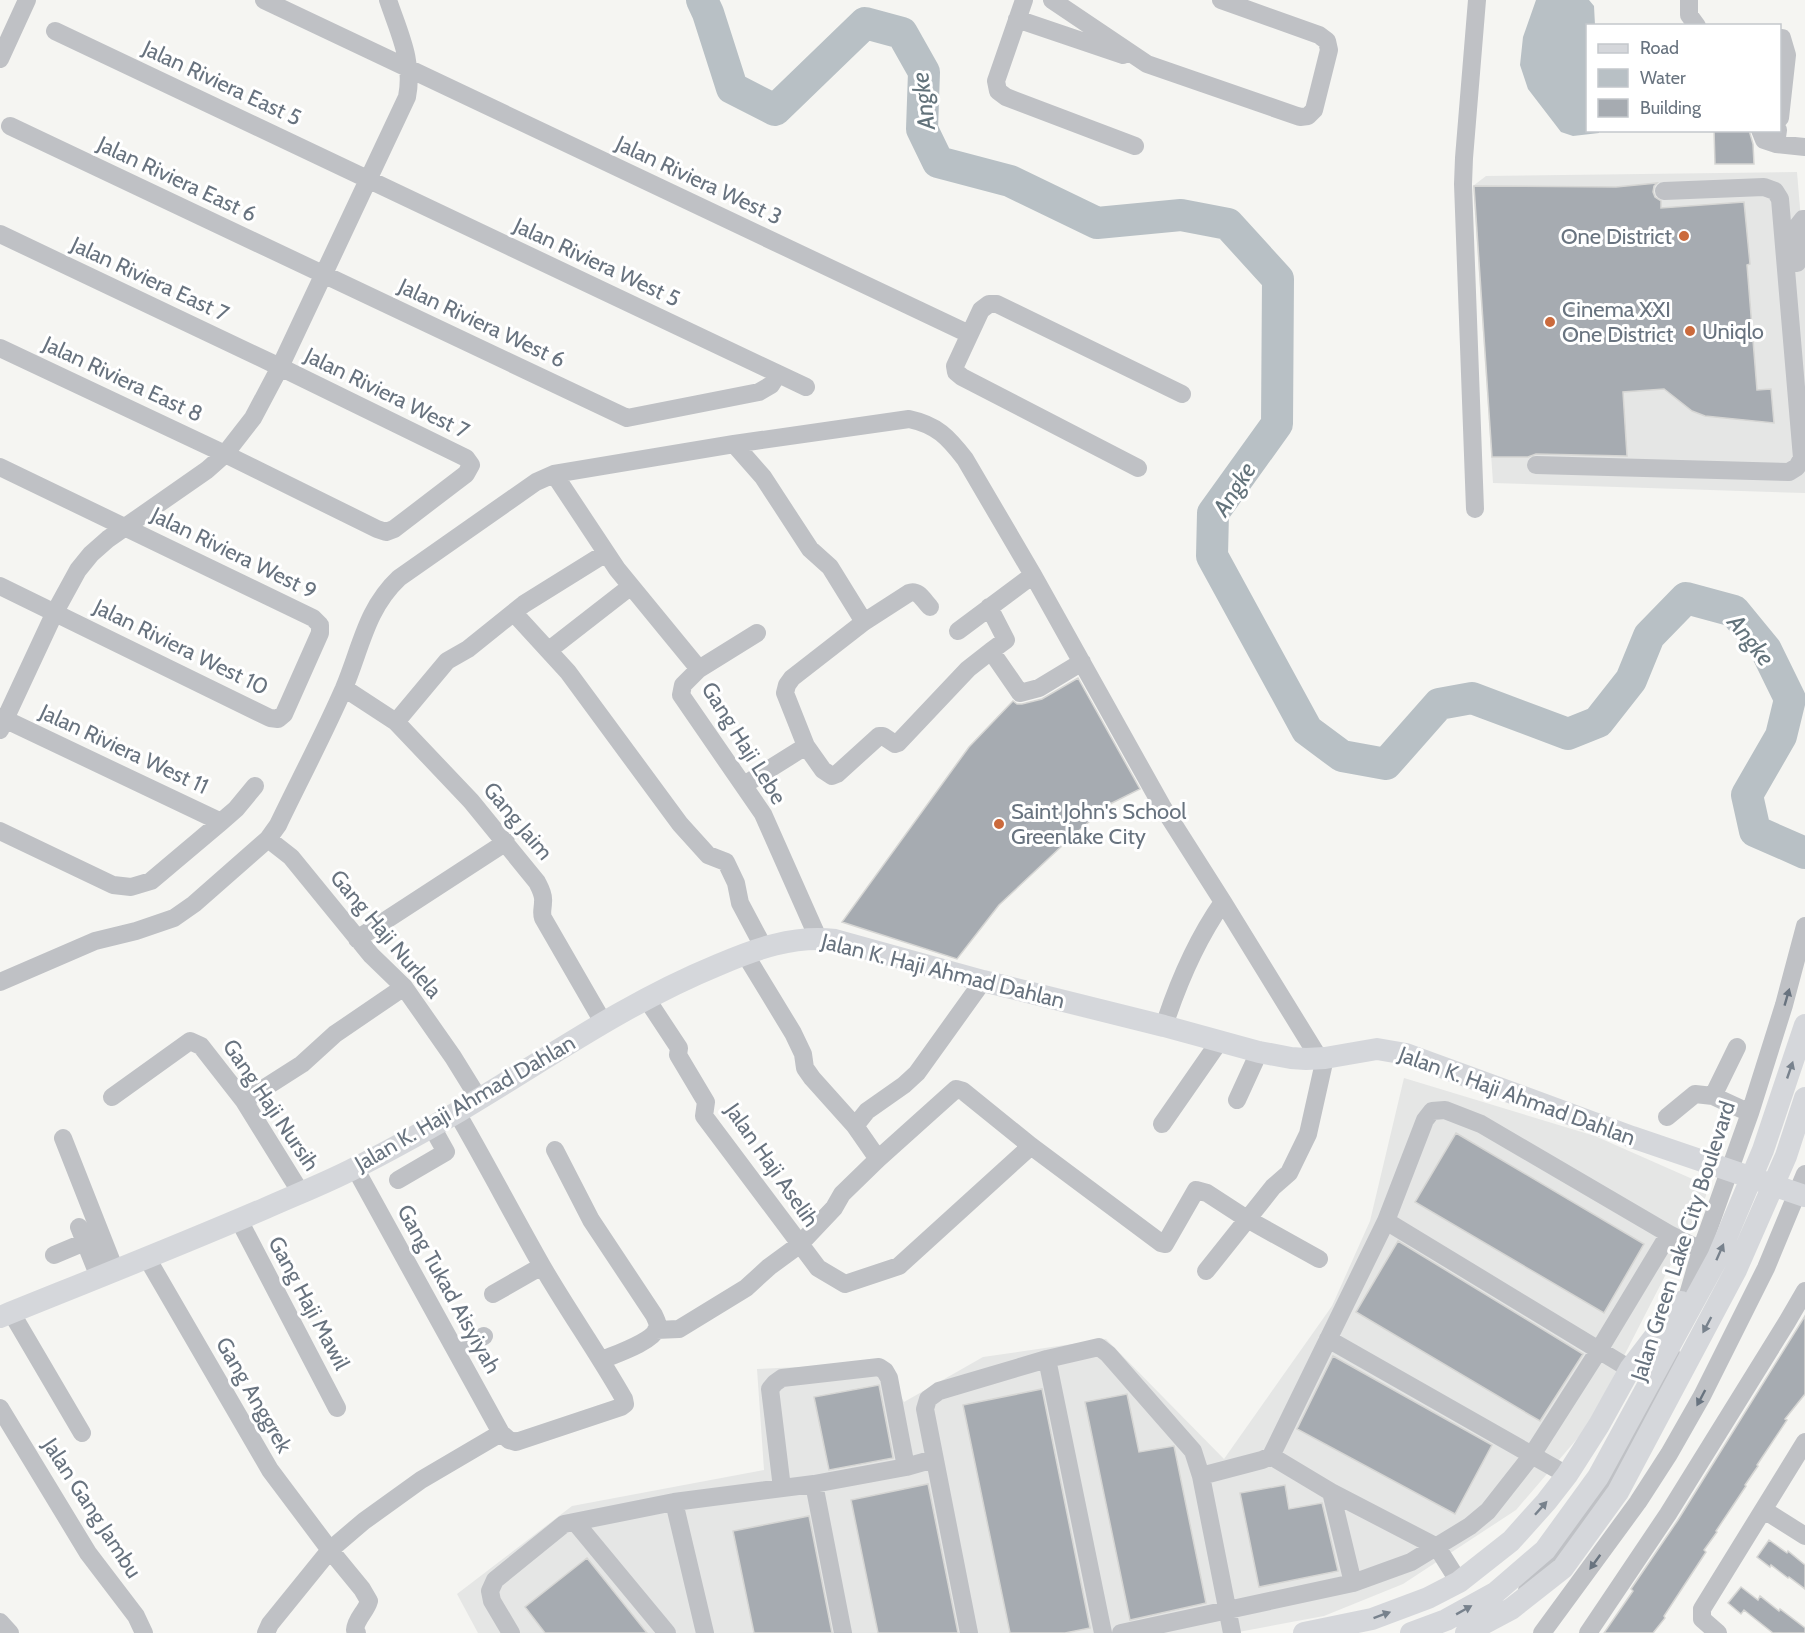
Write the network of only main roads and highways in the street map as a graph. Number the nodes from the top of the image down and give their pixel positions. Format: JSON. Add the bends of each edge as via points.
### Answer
{"nodes":[{"id":1,"x":1805,"y":1025,"type":"edge"},
{"id":2,"x":1805,"y":1098,"type":"edge"},
{"id":3,"x":1803,"y":1188,"type":"edge"},
{"id":4,"x":1689,"y":1291,"type":"road end"},
{"id":5,"x":6,"y":1315,"type":"edge"},
{"id":6,"x":1304,"y":1633,"type":"edge"},
{"id":7,"x":1411,"y":1633,"type":"edge"},
{"id":8,"x":1466,"y":1633,"type":"edge"}],
"edges":[{"from":7,"to":1,"type":"main road","one_way":true,"via":[[1446,1620],[1494,1593],[1545,1550],[1598,1477],[1718,1257],[1763,1150]]},
{"from":2,"to":8,"type":"main road","one_way":true,"via":[[1786,1156],[1736,1270],[1618,1492],[1563,1568],[1511,1609]]},
{"from":3,"to":5,"type":"main road","name":"Jalan K. Haji Ahmad Dahlan","via":[[1729,1171],[1391,1050],[1291,1058],[1259,1052],[818,938],[755,951],[698,973],[603,1022],[457,1113],[355,1168]]},
{"from":6,"to":4,"type":"main road","one_way":true,"via":[[1372,1618],[1428,1598],[1459,1582],[1511,1541],[1567,1475],[1630,1369]]}]}
